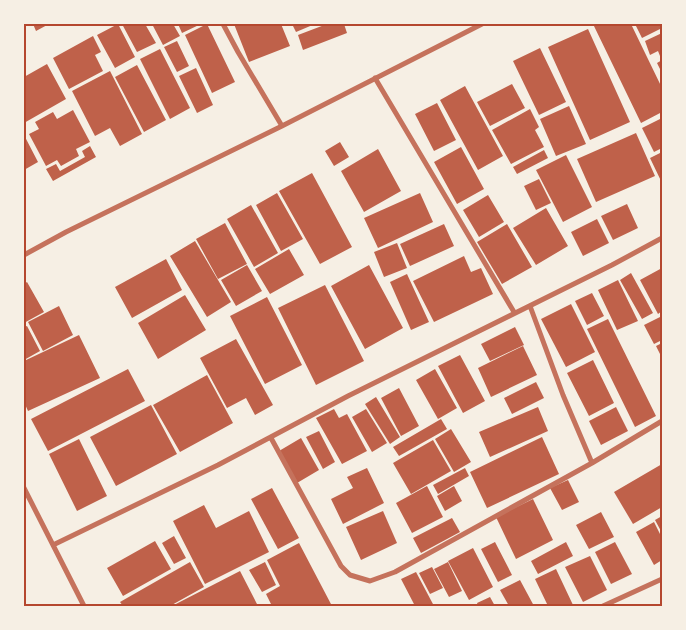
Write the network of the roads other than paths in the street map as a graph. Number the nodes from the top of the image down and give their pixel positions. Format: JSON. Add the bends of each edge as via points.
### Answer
{"nodes":[{"id":1,"x":223,"y":24,"type":"edge"},
{"id":2,"x":482,"y":24,"type":"edge"},
{"id":3,"x":375,"y":78,"type":"junction"},
{"id":4,"x":282,"y":126,"type":"junction"},
{"id":5,"x":662,"y":239,"type":"edge"},
{"id":6,"x":24,"y":255,"type":"edge"},
{"id":7,"x":530,"y":306,"type":"junction"},
{"id":8,"x":514,"y":312,"type":"junction"},
{"id":9,"x":662,"y":422,"type":"edge"},
{"id":10,"x":270,"y":438,"type":"junction"},
{"id":11,"x":592,"y":463,"type":"junction"},
{"id":12,"x":24,"y":488,"type":"edge"},
{"id":13,"x":53,"y":545,"type":"junction"},
{"id":14,"x":662,"y":579,"type":"edge"},
{"id":15,"x":84,"y":606,"type":"edge"},
{"id":16,"x":603,"y":606,"type":"edge"}],
"edges":[{"from":1,"to":4,"type":"street"},
{"from":2,"to":3,"type":"street"},
{"from":3,"to":4,"type":"street"},
{"from":3,"to":8,"type":"street"},
{"from":4,"to":6,"type":"street"},
{"from":5,"to":7,"type":"street"},
{"from":7,"to":8,"type":"street"},
{"from":7,"to":11,"type":"street"},
{"from":8,"to":10,"type":"street"},
{"from":9,"to":11,"type":"street"},
{"from":10,"to":11,"type":"street","via":[[341,566],[350,575],[370,581],[394,572]]},
{"from":10,"to":13,"type":"street"},
{"from":12,"to":13,"type":"street"},
{"from":13,"to":15,"type":"street"},
{"from":14,"to":16,"type":"street"}]}
